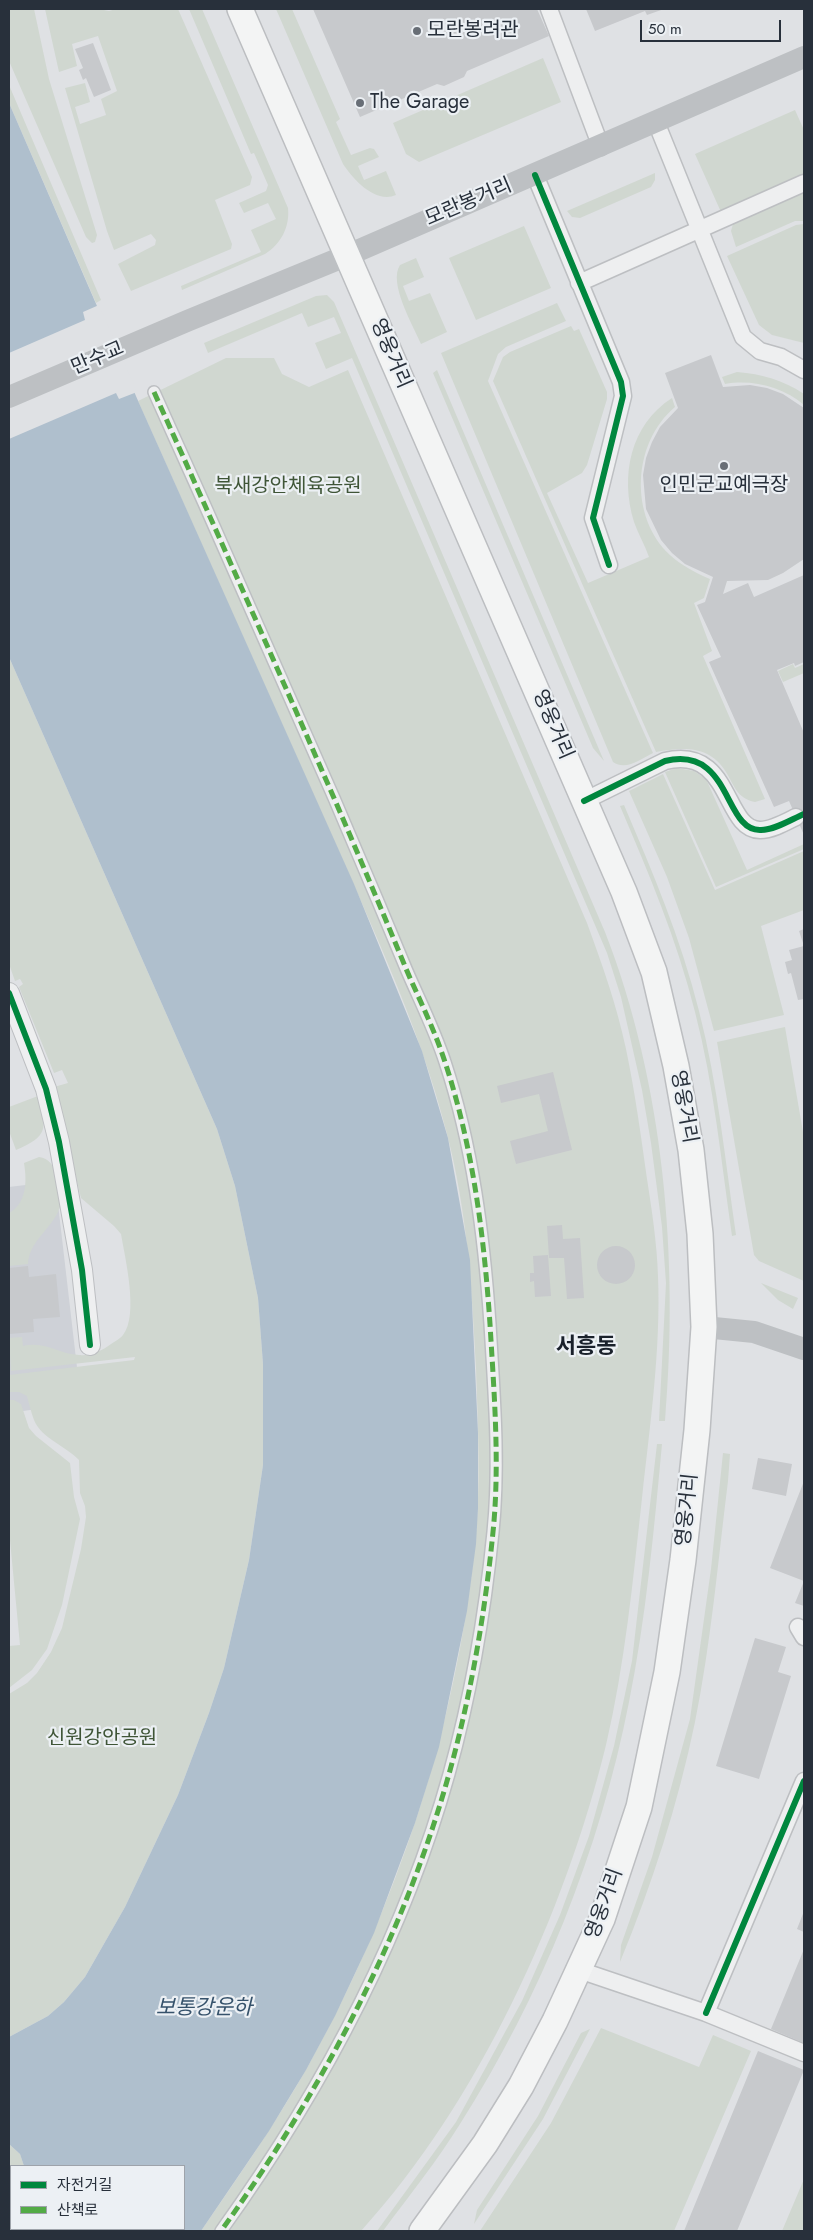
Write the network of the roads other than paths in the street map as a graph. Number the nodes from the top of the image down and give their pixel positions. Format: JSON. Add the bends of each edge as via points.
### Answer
{"nodes":[{"id":1,"x":240,"y":9,"type":"edge"},
{"id":2,"x":549,"y":9,"type":"edge"},
{"id":3,"x":804,"y":58,"type":"edge"},
{"id":4,"x":656,"y":122,"type":"junction"},
{"id":5,"x":601,"y":147,"type":"junction"},
{"id":6,"x":535,"y":175,"type":"junction"},
{"id":7,"x":804,"y":183,"type":"edge"},
{"id":8,"x":699,"y":230,"type":"junction"},
{"id":9,"x":348,"y":255,"type":"junction"},
{"id":10,"x":579,"y":283,"type":"junction"},
{"id":11,"x":187,"y":321,"type":"joint"},
{"id":12,"x":804,"y":370,"type":"edge"},
{"id":13,"x":154,"y":392,"type":"dead end"},
{"id":14,"x":9,"y":397,"type":"edge"},
{"id":15,"x":609,"y":565,"type":"dead end"},
{"id":16,"x":584,"y":800,"type":"junction"},
{"id":17,"x":796,"y":817,"type":"dead end"},
{"id":18,"x":9,"y":993,"type":"edge"},
{"id":19,"x":704,"y":1327,"type":"junction"},
{"id":20,"x":90,"y":1345,"type":"dead end"},
{"id":21,"x":804,"y":1349,"type":"edge"},
{"id":22,"x":804,"y":1781,"type":"edge"},
{"id":23,"x":579,"y":1970,"type":"junction"},
{"id":24,"x":706,"y":2013,"type":"junction"},
{"id":25,"x":804,"y":2053,"type":"edge"},
{"id":26,"x":426,"y":2230,"type":"edge"},
{"id":27,"x":221,"y":2231,"type":"edge"}],
"edges":[{"from":1,"to":9,"type":"main road","name":"영웅거리"},
{"from":2,"to":5,"type":"street"},
{"from":3,"to":4,"type":"main road","name":"모란봉거리"},
{"from":4,"to":5,"type":"main road","name":"모란봉거리"},
{"from":4,"to":8,"type":"street"},
{"from":5,"to":6,"type":"main road","name":"모란봉거리"},
{"from":6,"to":9,"type":"main road","name":"모란봉거리"},
{"from":6,"to":10,"type":"street"},
{"from":7,"to":8,"type":"street"},
{"from":8,"to":10,"type":"street"},
{"from":8,"to":12,"type":"street","via":[[743,338],[760,351],[781,357]]},
{"from":9,"to":11,"type":"main road","name":"모란봉거리"},
{"from":9,"to":16,"type":"main road","name":"영웅거리"},
{"from":10,"to":15,"type":"street","via":[[621,382],[623,396],[593,518]]},
{"from":11,"to":14,"type":"main road","name":"만수교"},
{"from":13,"to":27,"type":"street","via":[[373,886],[446,1064],[464,1130],[482,1226],[492,1357],[494,1528],[476,1662],[449,1776],[413,1883],[350,2022],[316,2086]]},
{"from":16,"to":17,"type":"street","via":[[665,761],[679,758],[692,760],[709,769],[721,784],[741,822],[751,829],[762,830]]},
{"from":16,"to":19,"type":"main road","name":"영웅거리","via":[[654,972],[674,1057],[691,1150],[700,1234]]},
{"from":18,"to":20,"type":"street","via":[[46,1090],[59,1142],[82,1270]]},
{"from":19,"to":21,"type":"main road","via":[[754,1332]]},
{"from":19,"to":23,"type":"main road","name":"영웅거리","via":[[683,1560],[650,1763],[602,1919]]},
{"from":22,"to":24,"type":"street"},
{"from":23,"to":24,"type":"street"},
{"from":23,"to":26,"type":"main road","name":"영웅거리","via":[[521,2086]]},
{"from":24,"to":25,"type":"street"}]}
